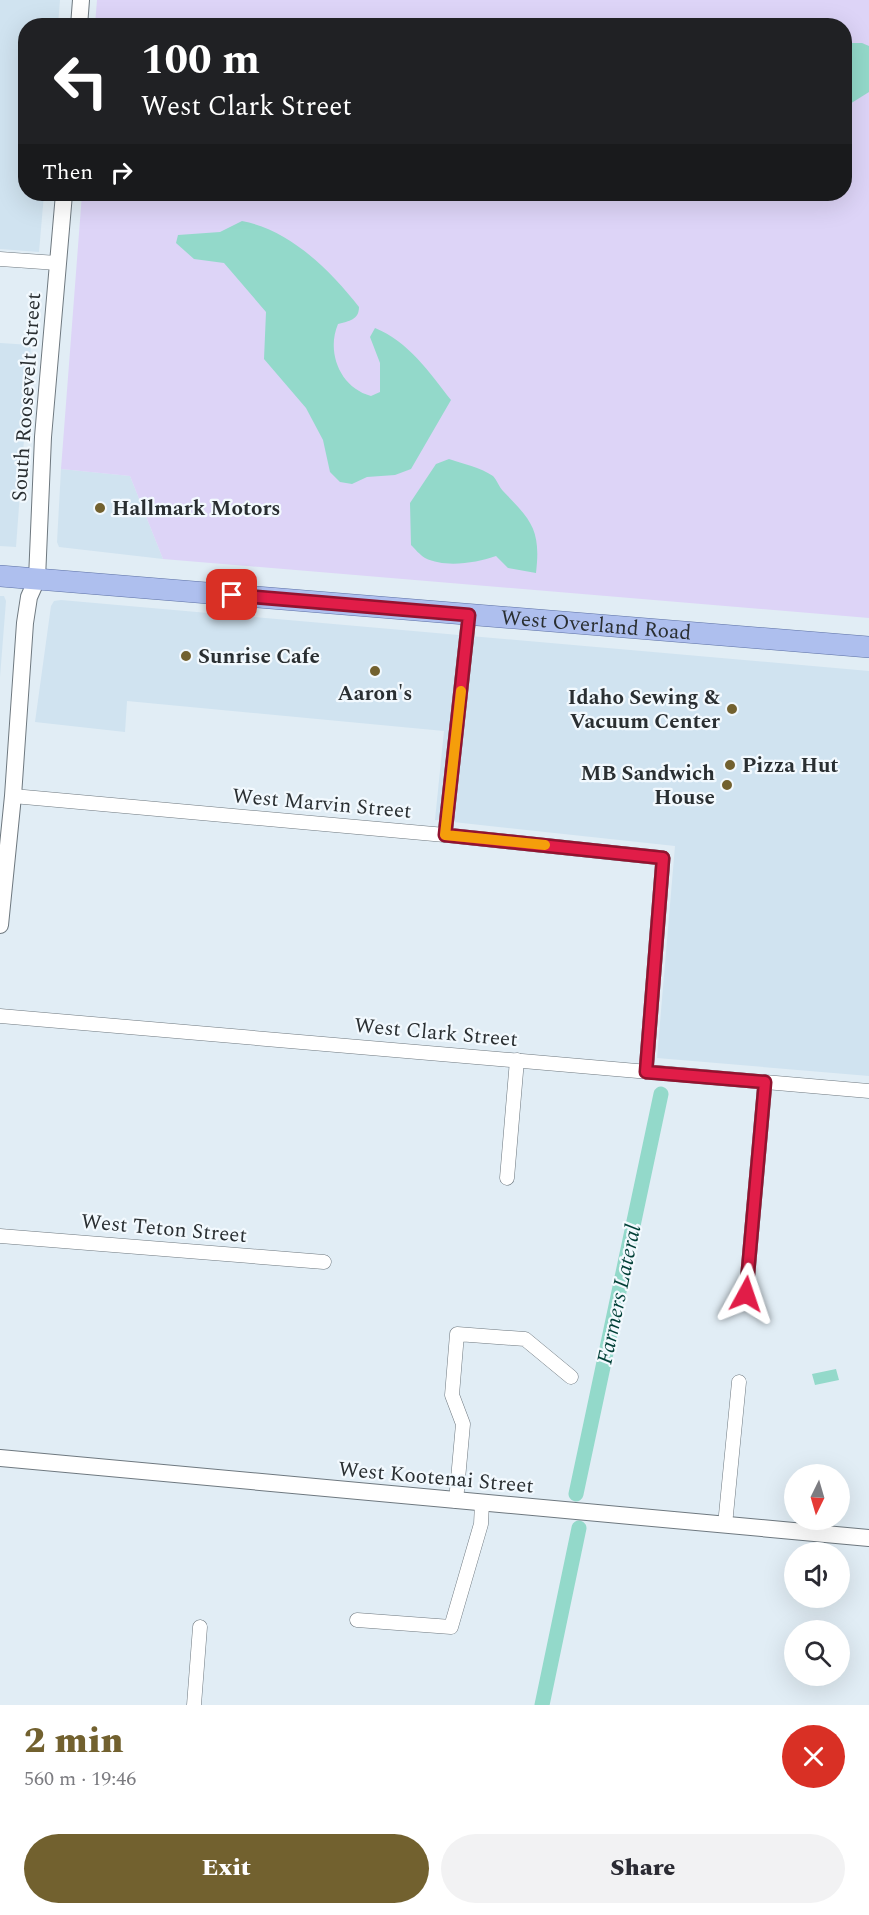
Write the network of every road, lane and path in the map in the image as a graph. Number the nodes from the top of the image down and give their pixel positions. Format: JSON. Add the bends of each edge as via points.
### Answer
{"nodes":[{"id":1,"x":81,"y":0,"type":"edge"},
{"id":2,"x":80,"y":18,"type":"edge"},
{"id":3,"x":63,"y":201,"type":"edge"},
{"id":4,"x":0,"y":259,"type":"edge"},
{"id":5,"x":57,"y":263,"type":"junction"},
{"id":6,"x":0,"y":576,"type":"edge"},
{"id":7,"x":37,"y":579,"type":"junction"},
{"id":8,"x":469,"y":615,"type":"junction"},
{"id":9,"x":869,"y":647,"type":"edge"},
{"id":10,"x":13,"y":796,"type":"junction"},
{"id":11,"x":445,"y":835,"type":"junction"},
{"id":12,"x":0,"y":925,"type":"edge"},
{"id":13,"x":0,"y":1016,"type":"edge"},
{"id":14,"x":517,"y":1060,"type":"junction"},
{"id":15,"x":646,"y":1072,"type":"junction"},
{"id":16,"x":765,"y":1082,"type":"junction"},
{"id":17,"x":869,"y":1091,"type":"edge"},
{"id":18,"x":507,"y":1178,"type":"dead end"},
{"id":19,"x":0,"y":1236,"type":"edge"},
{"id":20,"x":324,"y":1262,"type":"dead end"},
{"id":21,"x":746,"y":1294,"type":"dead end"},
{"id":22,"x":571,"y":1377,"type":"dead end"},
{"id":23,"x":739,"y":1382,"type":"dead end"},
{"id":24,"x":0,"y":1458,"type":"edge"},
{"id":25,"x":456,"y":1501,"type":"junction"},
{"id":26,"x":482,"y":1503,"type":"junction"},
{"id":27,"x":725,"y":1524,"type":"junction"},
{"id":28,"x":869,"y":1538,"type":"edge"},
{"id":29,"x":357,"y":1620,"type":"dead end"},
{"id":30,"x":200,"y":1627,"type":"dead end"},
{"id":31,"x":194,"y":1705,"type":"edge"}],
"edges":[{"from":1,"to":2,"type":"street"},
{"from":3,"to":5,"type":"street","name":"South Roosevelt Street"},
{"from":4,"to":5,"type":"street"},
{"from":5,"to":7,"type":"street","name":"South Roosevelt Street"},
{"from":6,"to":7,"type":"main road","name":"West Overland Road"},
{"from":7,"to":8,"type":"main road","name":"West Overland Road"},
{"from":7,"to":10,"type":"street","name":"South Roosevelt Street","via":[[28,597],[25,623]]},
{"from":8,"to":9,"type":"main road","name":"West Overland Road"},
{"from":8,"to":11,"type":"street"},
{"from":10,"to":11,"type":"street","name":"West Marvin Street"},
{"from":10,"to":12,"type":"street","name":"South Roosevelt Street"},
{"from":11,"to":15,"type":"street","name":"West Marvin Street","via":[[663,858]]},
{"from":13,"to":14,"type":"street","name":"West Clark Street"},
{"from":14,"to":15,"type":"street","name":"West Clark Street"},
{"from":14,"to":18,"type":"street"},
{"from":15,"to":16,"type":"street","name":"West Clark Street"},
{"from":16,"to":17,"type":"street","name":"West Clark Street"},
{"from":16,"to":21,"type":"street"},
{"from":19,"to":20,"type":"street","name":"West Teton Street"},
{"from":22,"to":25,"type":"street","via":[[525,1339],[457,1334],[452,1395],[463,1424]]},
{"from":23,"to":27,"type":"street"},
{"from":24,"to":25,"type":"street","name":"West Kootenai Street"},
{"from":25,"to":26,"type":"street","name":"West Kootenai Street"},
{"from":26,"to":27,"type":"street","name":"West Kootenai Street"},
{"from":26,"to":29,"type":"street","via":[[481,1524],[451,1627]]},
{"from":27,"to":28,"type":"street","name":"West Kootenai Street"},
{"from":30,"to":31,"type":"street"}]}
